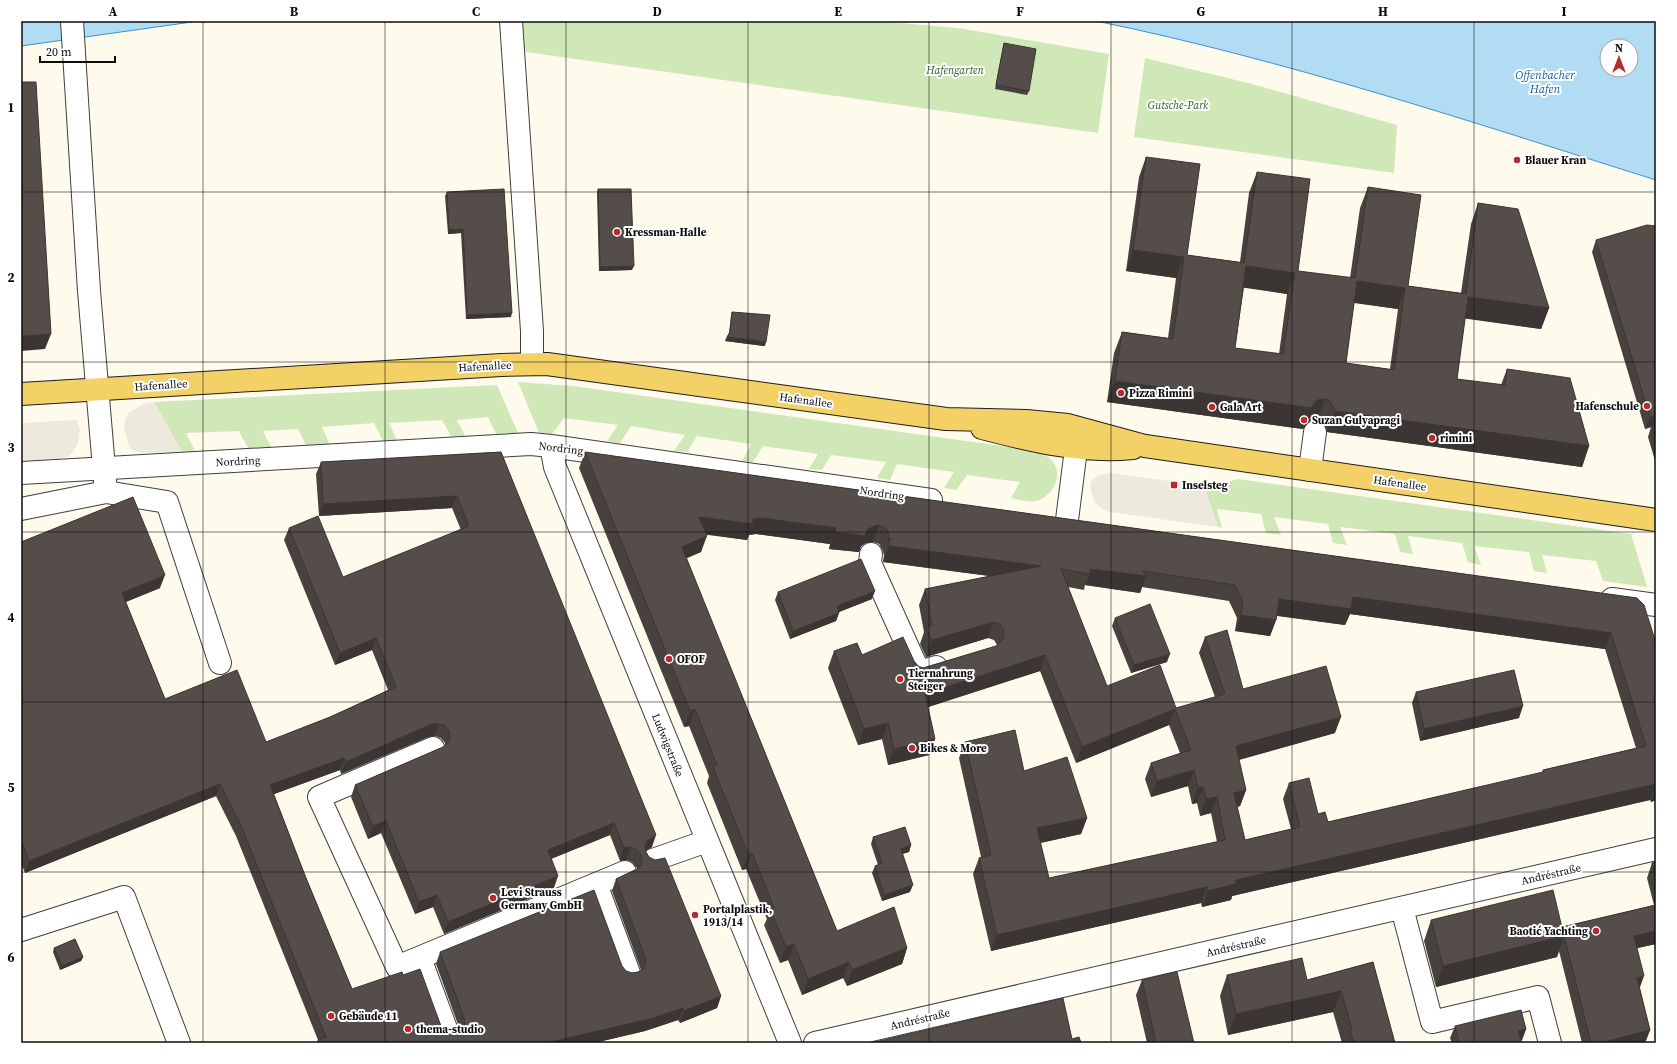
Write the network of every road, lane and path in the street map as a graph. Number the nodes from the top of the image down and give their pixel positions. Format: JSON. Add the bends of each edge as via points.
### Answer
{"nodes":[{"id":1,"x":72,"y":21,"type":"edge"},
{"id":2,"x":511,"y":21,"type":"edge"},
{"id":3,"x":532,"y":364,"type":"junction"},
{"id":4,"x":99,"y":389,"type":"junction"},
{"id":5,"x":21,"y":394,"type":"edge"},
{"id":6,"x":946,"y":419,"type":"junction"},
{"id":7,"x":1315,"y":432,"type":"edge"},
{"id":8,"x":551,"y":446,"type":"junction"},
{"id":9,"x":1145,"y":446,"type":"junction"},
{"id":10,"x":1076,"y":448,"type":"junction"},
{"id":11,"x":104,"y":469,"type":"junction"},
{"id":12,"x":1310,"y":470,"type":"junction"},
{"id":13,"x":21,"y":473,"type":"edge"},
{"id":14,"x":106,"y":492,"type":"junction"},
{"id":15,"x":950,"y":503,"type":"edge"},
{"id":16,"x":21,"y":509,"type":"edge"},
{"id":17,"x":1044,"y":516,"type":"edge"},
{"id":18,"x":1656,"y":520,"type":"edge"},
{"id":19,"x":871,"y":554,"type":"edge"},
{"id":20,"x":1593,"y":596,"type":"edge"},
{"id":21,"x":1656,"y":605,"type":"edge"},
{"id":22,"x":956,"y":660,"type":"edge"},
{"id":23,"x":220,"y":664,"type":"dead end"},
{"id":24,"x":433,"y":748,"type":"dead end"},
{"id":25,"x":707,"y":841,"type":"junction"},
{"id":26,"x":1656,"y":850,"type":"edge"},
{"id":27,"x":653,"y":860,"type":"edge"},
{"id":28,"x":625,"y":872,"type":"dead end"},
{"id":29,"x":596,"y":884,"type":"junction"},
{"id":30,"x":1402,"y":908,"type":"junction"},
{"id":31,"x":21,"y":930,"type":"edge"},
{"id":32,"x":420,"y":958,"type":"junction"},
{"id":33,"x":630,"y":973,"type":"edge"},
{"id":34,"x":448,"y":1034,"type":"edge"},
{"id":35,"x":179,"y":1043,"type":"edge"},
{"id":36,"x":790,"y":1043,"type":"edge"},
{"id":37,"x":815,"y":1043,"type":"edge"},
{"id":38,"x":1550,"y":1043,"type":"edge"}],
"edges":[{"from":1,"to":4,"type":"street","via":[[89,284]]},
{"from":2,"to":3,"type":"street","via":[[532,331]]},
{"from":3,"to":4,"type":"main road","name":"Hafenallee"},
{"from":3,"to":6,"type":"main road","name":"Hafenallee","via":[[569,366]]},
{"from":4,"to":5,"type":"main road","name":"Hafenallee"},
{"from":4,"to":11,"type":"street"},
{"from":6,"to":9,"type":"main road","name":"Hafenallee","via":[[1026,421],[1068,426]]},
{"from":6,"to":10,"type":"main road","name":"Hafenallee","via":[[1031,441]]},
{"from":7,"to":12,"type":"street"},
{"from":8,"to":11,"type":"street","name":"Nordring","via":[[525,444]]},
{"from":8,"to":15,"type":"street","name":"Nordring","via":[[879,501]]},
{"from":8,"to":25,"type":"street","name":"Ludwigstraße","via":[[558,474]]},
{"from":9,"to":10,"type":"main road","name":"Hafenallee","via":[[1108,450]]},
{"from":9,"to":12,"type":"main road","name":"Hafenallee"},
{"from":10,"to":17,"type":"street","via":[[1077,521]]},
{"from":11,"to":13,"type":"street","name":"Nordring"},
{"from":11,"to":14,"type":"street"},
{"from":12,"to":18,"type":"main road","name":"Hafenallee"},
{"from":14,"to":16,"type":"street"},
{"from":14,"to":23,"type":"street","via":[[167,502]]},
{"from":19,"to":22,"type":"street","via":[[870,563],[919,672]]},
{"from":20,"to":21,"type":"street"},
{"from":24,"to":32,"type":"street","via":[[319,797],[397,967]]},
{"from":25,"to":27,"type":"street"},
{"from":25,"to":36,"type":"street","name":"Ludwigstraße"},
{"from":26,"to":30,"type":"street","name":"Andréstraße"},
{"from":28,"to":29,"type":"street"},
{"from":29,"to":32,"type":"street"},
{"from":29,"to":33,"type":"street"},
{"from":30,"to":37,"type":"street","name":"Andréstraße"},
{"from":30,"to":38,"type":"street","via":[[1432,1022],[1538,997]]},
{"from":31,"to":35,"type":"street","via":[[124,897]]},
{"from":32,"to":34,"type":"street"}]}
